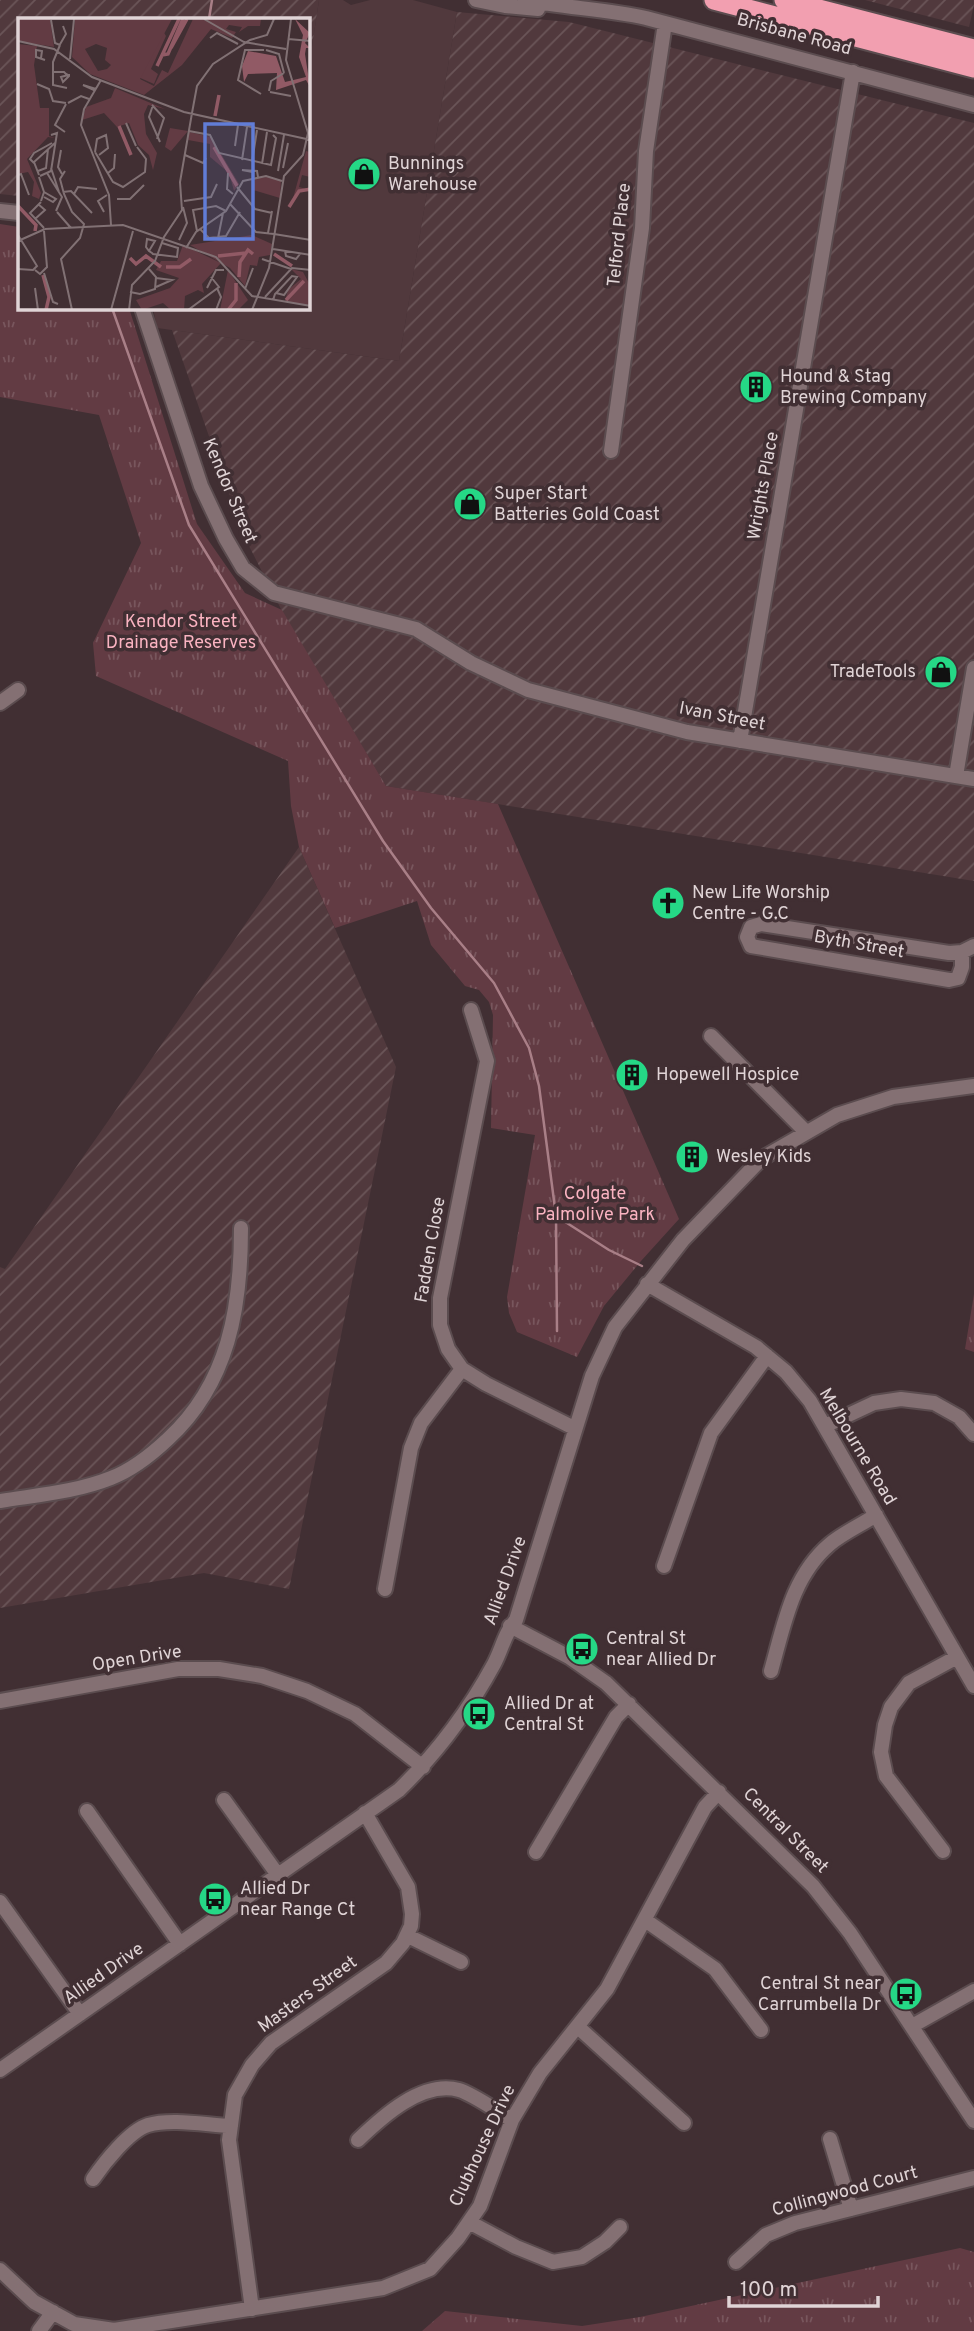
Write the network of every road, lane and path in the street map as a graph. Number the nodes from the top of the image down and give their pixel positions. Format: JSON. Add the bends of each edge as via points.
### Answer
{"nodes":[{"id":1,"x":525,"y":0,"type":"edge"},
{"id":2,"x":714,"y":0,"type":"edge"},
{"id":3,"x":784,"y":0,"type":"edge"},
{"id":4,"x":484,"y":1,"type":"edge"},
{"id":5,"x":560,"y":6,"type":"junction"},
{"id":6,"x":664,"y":23,"type":"junction"},
{"id":7,"x":974,"y":49,"type":"edge"},
{"id":8,"x":974,"y":68,"type":"edge"},
{"id":9,"x":853,"y":72,"type":"junction"},
{"id":10,"x":974,"y":105,"type":"edge"},
{"id":11,"x":0,"y":211,"type":"edge"},
{"id":12,"x":18,"y":214,"type":"edge"},
{"id":13,"x":143,"y":310,"type":"edge"},
{"id":14,"x":611,"y":451,"type":"dead end"},
{"id":15,"x":471,"y":663,"type":"joint"},
{"id":16,"x":974,"y":668,"type":"edge"},
{"id":17,"x":18,"y":690,"type":"dead end"},
{"id":18,"x":0,"y":704,"type":"edge"},
{"id":19,"x":740,"y":741,"type":"junction"},
{"id":20,"x":956,"y":776,"type":"junction"},
{"id":21,"x":974,"y":779,"type":"edge"},
{"id":22,"x":968,"y":949,"type":"edge"},
{"id":23,"x":471,"y":1010,"type":"dead end"},
{"id":24,"x":711,"y":1036,"type":"dead end"},
{"id":25,"x":974,"y":1086,"type":"edge"},
{"id":26,"x":806,"y":1132,"type":"junction"},
{"id":27,"x":241,"y":1227,"type":"dead end"},
{"id":28,"x":647,"y":1284,"type":"junction"},
{"id":29,"x":767,"y":1356,"type":"junction"},
{"id":30,"x":462,"y":1369,"type":"junction"},
{"id":31,"x":825,"y":1426,"type":"junction"},
{"id":32,"x":574,"y":1428,"type":"junction"},
{"id":33,"x":974,"y":1434,"type":"edge"},
{"id":34,"x":0,"y":1501,"type":"edge"},
{"id":35,"x":876,"y":1515,"type":"junction"},
{"id":36,"x":664,"y":1566,"type":"dead end"},
{"id":37,"x":385,"y":1588,"type":"dead end"},
{"id":38,"x":510,"y":1626,"type":"junction"},
{"id":39,"x":957,"y":1657,"type":"junction"},
{"id":40,"x":771,"y":1671,"type":"dead end"},
{"id":41,"x":974,"y":1686,"type":"edge"},
{"id":42,"x":0,"y":1702,"type":"edge"},
{"id":43,"x":629,"y":1704,"type":"junction"},
{"id":44,"x":422,"y":1767,"type":"junction"},
{"id":45,"x":719,"y":1792,"type":"junction"},
{"id":46,"x":224,"y":1800,"type":"dead end"},
{"id":47,"x":87,"y":1811,"type":"dead end"},
{"id":48,"x":365,"y":1813,"type":"junction"},
{"id":49,"x":943,"y":1851,"type":"dead end"},
{"id":50,"x":536,"y":1852,"type":"dead end"},
{"id":51,"x":278,"y":1875,"type":"junction"},
{"id":52,"x":0,"y":1902,"type":"edge"},
{"id":53,"x":645,"y":1920,"type":"junction"},
{"id":54,"x":408,"y":1936,"type":"junction"},
{"id":55,"x":180,"y":1944,"type":"junction"},
{"id":56,"x":461,"y":1962,"type":"dead end"},
{"id":57,"x":974,"y":1991,"type":"edge"},
{"id":58,"x":80,"y":2014,"type":"junction"},
{"id":59,"x":912,"y":2026,"type":"junction"},
{"id":60,"x":578,"y":2027,"type":"junction"},
{"id":61,"x":761,"y":2031,"type":"dead end"},
{"id":62,"x":0,"y":2070,"type":"edge"},
{"id":63,"x":512,"y":2120,"type":"junction"},
{"id":64,"x":974,"y":2121,"type":"edge"},
{"id":65,"x":684,"y":2123,"type":"dead end"},
{"id":66,"x":231,"y":2126,"type":"junction"},
{"id":67,"x":830,"y":2139,"type":"dead end"},
{"id":68,"x":358,"y":2140,"type":"dead end"},
{"id":69,"x":974,"y":2178,"type":"edge"},
{"id":70,"x":93,"y":2179,"type":"dead end"},
{"id":71,"x":850,"y":2209,"type":"junction"},
{"id":72,"x":469,"y":2222,"type":"junction"},
{"id":73,"x":620,"y":2227,"type":"dead end"},
{"id":74,"x":736,"y":2262,"type":"dead end"},
{"id":75,"x":0,"y":2270,"type":"edge"},
{"id":76,"x":252,"y":2309,"type":"junction"},
{"id":77,"x":53,"y":2312,"type":"junction"},
{"id":78,"x":39,"y":2331,"type":"edge"}],
"edges":[{"from":1,"to":5,"type":"street"},
{"from":2,"to":8,"type":"highway","name":"Brisbane Road"},
{"from":3,"to":7,"type":"highway","name":"Brisbane Road"},
{"from":4,"to":5,"type":"street","via":[[542,10]]},
{"from":5,"to":6,"type":"street","name":"Brisbane Road"},
{"from":6,"to":9,"type":"street","name":"Brisbane Road"},
{"from":6,"to":14,"type":"street","name":"Telford Place"},
{"from":9,"to":10,"type":"street","name":"Brisbane Road"},
{"from":9,"to":19,"type":"street","name":"Wrights Place"},
{"from":11,"to":12,"type":"street"},
{"from":13,"to":15,"type":"street","name":"Kendor Street","via":[[201,486],[243,568],[274,593],[416,629]]},
{"from":15,"to":19,"type":"street","name":"Ivan Street","via":[[528,690],[687,732]]},
{"from":16,"to":20,"type":"street"},
{"from":17,"to":18,"type":"street"},
{"from":19,"to":20,"type":"street","name":"Ivan Street"},
{"from":20,"to":21,"type":"street","name":"Ivan Street"},
{"from":22,"to":22,"type":"street","name":"Byth Street","via":[[958,978],[949,980],[751,946],[747,937],[751,928],[761,924],[936,951]]},
{"from":23,"to":30,"type":"street","name":"Fadden Close","via":[[487,1061],[440,1298],[440,1325],[448,1349]]},
{"from":24,"to":26,"type":"street"},
{"from":25,"to":26,"type":"street","name":"Allied Drive","via":[[893,1097],[837,1115]]},
{"from":26,"to":28,"type":"street","name":"Allied Drive","via":[[746,1172]]},
{"from":27,"to":34,"type":"street","via":[[241,1270],[228,1341],[214,1379],[189,1419],[149,1457],[112,1478]]},
{"from":28,"to":29,"type":"street","name":"Melbourne Road"},
{"from":28,"to":32,"type":"street","name":"Allied Drive","via":[[615,1327]]},
{"from":29,"to":31,"type":"street","name":"Melbourne Road","via":[[802,1391]]},
{"from":29,"to":36,"type":"street","via":[[711,1433]]},
{"from":30,"to":32,"type":"street","name":"Fadden Close"},
{"from":30,"to":37,"type":"street","via":[[421,1423],[411,1448]]},
{"from":31,"to":33,"type":"street","via":[[874,1403],[901,1399],[934,1403],[959,1417]]},
{"from":31,"to":35,"type":"street","name":"Melbourne Road"},
{"from":32,"to":38,"type":"street","name":"Allied Drive","via":[[516,1620]]},
{"from":35,"to":39,"type":"street","name":"Melbourne Road"},
{"from":35,"to":40,"type":"street","via":[[830,1544],[805,1570]]},
{"from":38,"to":43,"type":"street","name":"Central Street","via":[[590,1670]]},
{"from":38,"to":44,"type":"street","name":"Allied Drive","via":[[496,1662]]},
{"from":39,"to":41,"type":"street","name":"Melbourne Road"},
{"from":39,"to":49,"type":"street","via":[[909,1683],[891,1707],[881,1752],[886,1776]]},
{"from":42,"to":44,"type":"street","name":"Open Drive","via":[[178,1670],[262,1676],[355,1714]]},
{"from":43,"to":45,"type":"street","name":"Central Street"},
{"from":43,"to":50,"type":"street","via":[[616,1717]]},
{"from":44,"to":48,"type":"street","name":"Allied Drive"},
{"from":45,"to":53,"type":"street","name":"Clubhouse Drive","via":[[705,1807]]},
{"from":45,"to":59,"type":"street","name":"Central Street","via":[[813,1886]]},
{"from":46,"to":51,"type":"street"},
{"from":47,"to":55,"type":"street"},
{"from":48,"to":51,"type":"street","name":"Allied Drive"},
{"from":48,"to":54,"type":"street","via":[[408,1887],[412,1914]]},
{"from":51,"to":55,"type":"street","name":"Allied Drive"},
{"from":52,"to":58,"type":"street"},
{"from":53,"to":60,"type":"street","name":"Clubhouse Drive","via":[[607,1989]]},
{"from":53,"to":61,"type":"street","via":[[715,1969]]},
{"from":54,"to":56,"type":"street"},
{"from":54,"to":66,"type":"street","name":"Masters Street","via":[[386,1963],[271,2043],[235,2095]]},
{"from":55,"to":58,"type":"street","name":"Allied Drive"},
{"from":57,"to":59,"type":"street"},
{"from":58,"to":62,"type":"street","name":"Allied Drive"},
{"from":59,"to":64,"type":"street","name":"Central Street"},
{"from":60,"to":63,"type":"street","name":"Clubhouse Drive","via":[[540,2073]]},
{"from":60,"to":65,"type":"street"},
{"from":63,"to":68,"type":"street","via":[[458,2090],[435,2090],[387,2113]]},
{"from":63,"to":72,"type":"street","name":"Clubhouse Drive","via":[[480,2206]]},
{"from":66,"to":70,"type":"street","via":[[146,2126],[127,2140]]},
{"from":66,"to":76,"type":"street","name":"Masters Street","via":[[229,2140]]},
{"from":67,"to":71,"type":"street"},
{"from":69,"to":71,"type":"street","name":"Collingwood Court"},
{"from":71,"to":74,"type":"street","name":"Collingwood Court","via":[[766,2235]]},
{"from":72,"to":73,"type":"street","via":[[554,2262],[582,2257]]},
{"from":72,"to":76,"type":"street","name":"Clubhouse Drive","via":[[430,2269],[383,2288]]},
{"from":75,"to":77,"type":"street","name":"Clubhouse Drive","via":[[34,2302]]},
{"from":76,"to":77,"type":"street","name":"Clubhouse Drive","via":[[114,2330],[74,2324]]},
{"from":77,"to":78,"type":"street"}]}
